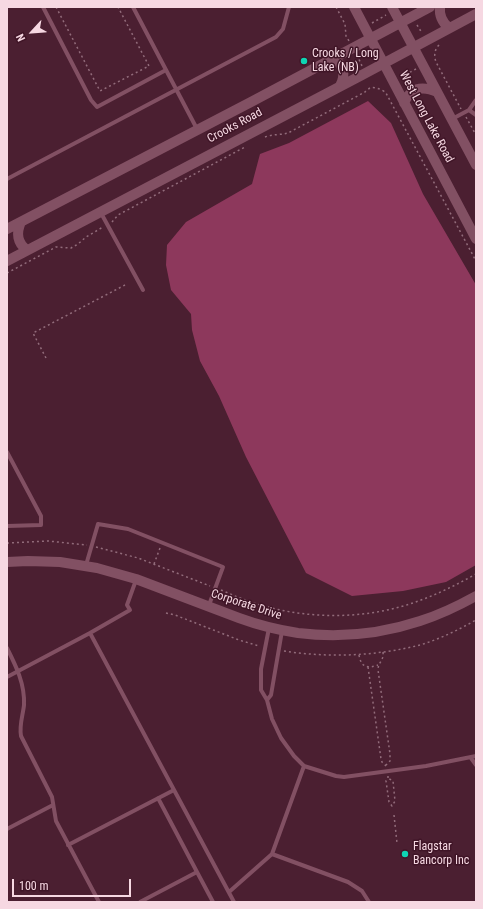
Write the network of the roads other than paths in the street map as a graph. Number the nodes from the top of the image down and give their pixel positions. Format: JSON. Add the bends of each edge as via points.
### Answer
{"nodes":[{"id":1,"x":43,"y":7,"type":"edge"},
{"id":2,"x":133,"y":7,"type":"edge"},
{"id":3,"x":289,"y":7,"type":"edge"},
{"id":4,"x":354,"y":7,"type":"edge"},
{"id":5,"x":430,"y":7,"type":"edge"},
{"id":6,"x":440,"y":7,"type":"edge"},
{"id":7,"x":390,"y":10,"type":"edge"},
{"id":8,"x":476,"y":14,"type":"edge"},
{"id":9,"x":400,"y":23,"type":"junction"},
{"id":10,"x":449,"y":28,"type":"junction"},
{"id":11,"x":371,"y":39,"type":"junction"},
{"id":12,"x":413,"y":47,"type":"junction"},
{"id":13,"x":333,"y":58,"type":"junction"},
{"id":14,"x":384,"y":63,"type":"junction"},
{"id":15,"x":166,"y":70,"type":"junction"},
{"id":16,"x":340,"y":86,"type":"junction"},
{"id":17,"x":176,"y":90,"type":"junction"},
{"id":18,"x":438,"y":92,"type":"junction"},
{"id":19,"x":476,"y":100,"type":"edge"},
{"id":20,"x":404,"y":103,"type":"junction"},
{"id":21,"x":469,"y":110,"type":"junction"},
{"id":22,"x":476,"y":115,"type":"edge"},
{"id":23,"x":452,"y":119,"type":"junction"},
{"id":24,"x":198,"y":130,"type":"junction"},
{"id":25,"x":476,"y":165,"type":"edge"},
{"id":26,"x":7,"y":179,"type":"edge"},
{"id":27,"x":100,"y":212,"type":"junction"},
{"id":28,"x":21,"y":222,"type":"junction"},
{"id":29,"x":7,"y":229,"type":"edge"},
{"id":30,"x":476,"y":239,"type":"edge"},
{"id":31,"x":27,"y":250,"type":"junction"},
{"id":32,"x":7,"y":261,"type":"edge"},
{"id":33,"x":143,"y":290,"type":"dead end"},
{"id":34,"x":7,"y":452,"type":"edge"},
{"id":35,"x":7,"y":526,"type":"edge"},
{"id":36,"x":7,"y":562,"type":"edge"},
{"id":37,"x":86,"y":566,"type":"junction"},
{"id":38,"x":136,"y":579,"type":"junction"},
{"id":39,"x":476,"y":596,"type":"edge"},
{"id":40,"x":208,"y":607,"type":"junction"},
{"id":41,"x":269,"y":627,"type":"junction"},
{"id":42,"x":282,"y":630,"type":"junction"},
{"id":43,"x":90,"y":633,"type":"junction"},
{"id":44,"x":7,"y":648,"type":"edge"},
{"id":45,"x":18,"y":671,"type":"junction"},
{"id":46,"x":7,"y":678,"type":"edge"},
{"id":47,"x":267,"y":700,"type":"junction"},
{"id":48,"x":476,"y":756,"type":"edge"},
{"id":49,"x":471,"y":758,"type":"junction"},
{"id":50,"x":476,"y":765,"type":"edge"},
{"id":51,"x":304,"y":766,"type":"junction"},
{"id":52,"x":174,"y":790,"type":"junction"},
{"id":53,"x":158,"y":798,"type":"junction"},
{"id":54,"x":53,"y":805,"type":"junction"},
{"id":55,"x":7,"y":829,"type":"edge"},
{"id":56,"x":68,"y":844,"type":"junction"},
{"id":57,"x":272,"y":854,"type":"junction"},
{"id":58,"x":197,"y":872,"type":"junction"},
{"id":59,"x":229,"y":892,"type":"junction"},
{"id":60,"x":100,"y":902,"type":"edge"},
{"id":61,"x":140,"y":902,"type":"edge"},
{"id":62,"x":213,"y":902,"type":"edge"},
{"id":63,"x":234,"y":902,"type":"edge"},
{"id":64,"x":368,"y":902,"type":"edge"}],
"edges":[{"from":1,"to":15,"type":"lane","via":[[91,100],[97,106]]},
{"from":2,"to":15,"type":"lane"},
{"from":3,"to":17,"type":"lane","via":[[283,29],[276,37]]},
{"from":4,"to":11,"type":"main road","name":"West Long Lake Road"},
{"from":5,"to":9,"type":"main road","name":"Crooks Road"},
{"from":6,"to":10,"type":"main road","via":[[440,16]]},
{"from":7,"to":9,"type":"main road","name":"West Long Lake Road"},
{"from":8,"to":10,"type":"main road","name":"Crooks Road"},
{"from":9,"to":11,"type":"main road","name":"Crooks Road"},
{"from":9,"to":12,"type":"main road","name":"West Long Lake Road"},
{"from":10,"to":12,"type":"main road","name":"Crooks Road"},
{"from":11,"to":13,"type":"main road","name":"Crooks Road"},
{"from":11,"to":14,"type":"main road","name":"West Long Lake Road"},
{"from":12,"to":14,"type":"main road","name":"Crooks Road"},
{"from":12,"to":18,"type":"main road","name":"West Long Lake Road"},
{"from":13,"to":16,"type":"main road","via":[[344,72]]},
{"from":13,"to":24,"type":"main road","name":"Crooks Road"},
{"from":14,"to":16,"type":"main road","name":"Crooks Road"},
{"from":14,"to":20,"type":"main road","name":"West Long Lake Road"},
{"from":15,"to":17,"type":"lane"},
{"from":16,"to":27,"type":"main road","name":"Crooks Road"},
{"from":17,"to":24,"type":"lane"},
{"from":17,"to":26,"type":"lane"},
{"from":18,"to":20,"type":"main road","via":[[418,89],[409,94]]},
{"from":18,"to":23,"type":"main road","name":"West Long Lake Road"},
{"from":19,"to":21,"type":"lane"},
{"from":20,"to":30,"type":"main road","name":"West Long Lake Road"},
{"from":21,"to":22,"type":"lane"},
{"from":21,"to":23,"type":"lane"},
{"from":23,"to":25,"type":"main road","name":"West Long Lake Road"},
{"from":24,"to":28,"type":"main road","name":"Crooks Road"},
{"from":27,"to":31,"type":"main road","name":"Crooks Road"},
{"from":27,"to":33,"type":"lane"},
{"from":28,"to":29,"type":"main road","name":"Crooks Road"},
{"from":28,"to":31,"type":"main road","via":[[19,241]]},
{"from":31,"to":32,"type":"main road","name":"Crooks Road"},
{"from":34,"to":35,"type":"lane","via":[[41,516],[42,525]]},
{"from":36,"to":37,"type":"main road","name":"Corporate Drive","via":[[60,562]]},
{"from":37,"to":38,"type":"main road","name":"Corporate Drive"},
{"from":37,"to":40,"type":"lane","via":[[98,524],[128,529],[223,567]]},
{"from":38,"to":40,"type":"main road","name":"Corporate Drive"},
{"from":38,"to":43,"type":"lane","via":[[127,605],[130,610]]},
{"from":39,"to":42,"type":"main road","name":"Corporate Drive","via":[[420,622],[381,631],[326,635]]},
{"from":40,"to":41,"type":"main road","name":"Corporate Drive"},
{"from":41,"to":42,"type":"main road","name":"Corporate Drive"},
{"from":41,"to":47,"type":"lane","via":[[261,679],[261,690]]},
{"from":42,"to":47,"type":"lane","via":[[271,695]]},
{"from":43,"to":45,"type":"lane"},
{"from":43,"to":52,"type":"lane"},
{"from":44,"to":45,"type":"lane"},
{"from":45,"to":46,"type":"lane"},
{"from":45,"to":54,"type":"lane","via":[[24,694],[20,736],[52,797]]},
{"from":47,"to":51,"type":"lane","via":[[280,738]]},
{"from":48,"to":49,"type":"lane"},
{"from":49,"to":50,"type":"lane"},
{"from":49,"to":51,"type":"lane","via":[[344,777]]},
{"from":51,"to":57,"type":"lane"},
{"from":52,"to":53,"type":"lane"},
{"from":52,"to":59,"type":"lane"},
{"from":53,"to":56,"type":"lane"},
{"from":53,"to":58,"type":"lane"},
{"from":54,"to":55,"type":"lane"},
{"from":54,"to":56,"type":"lane","via":[[56,821]]},
{"from":56,"to":60,"type":"lane"},
{"from":57,"to":59,"type":"lane"},
{"from":57,"to":64,"type":"lane","via":[[348,882],[362,891]]},
{"from":58,"to":61,"type":"lane"},
{"from":58,"to":62,"type":"lane"},
{"from":59,"to":63,"type":"lane"}]}
